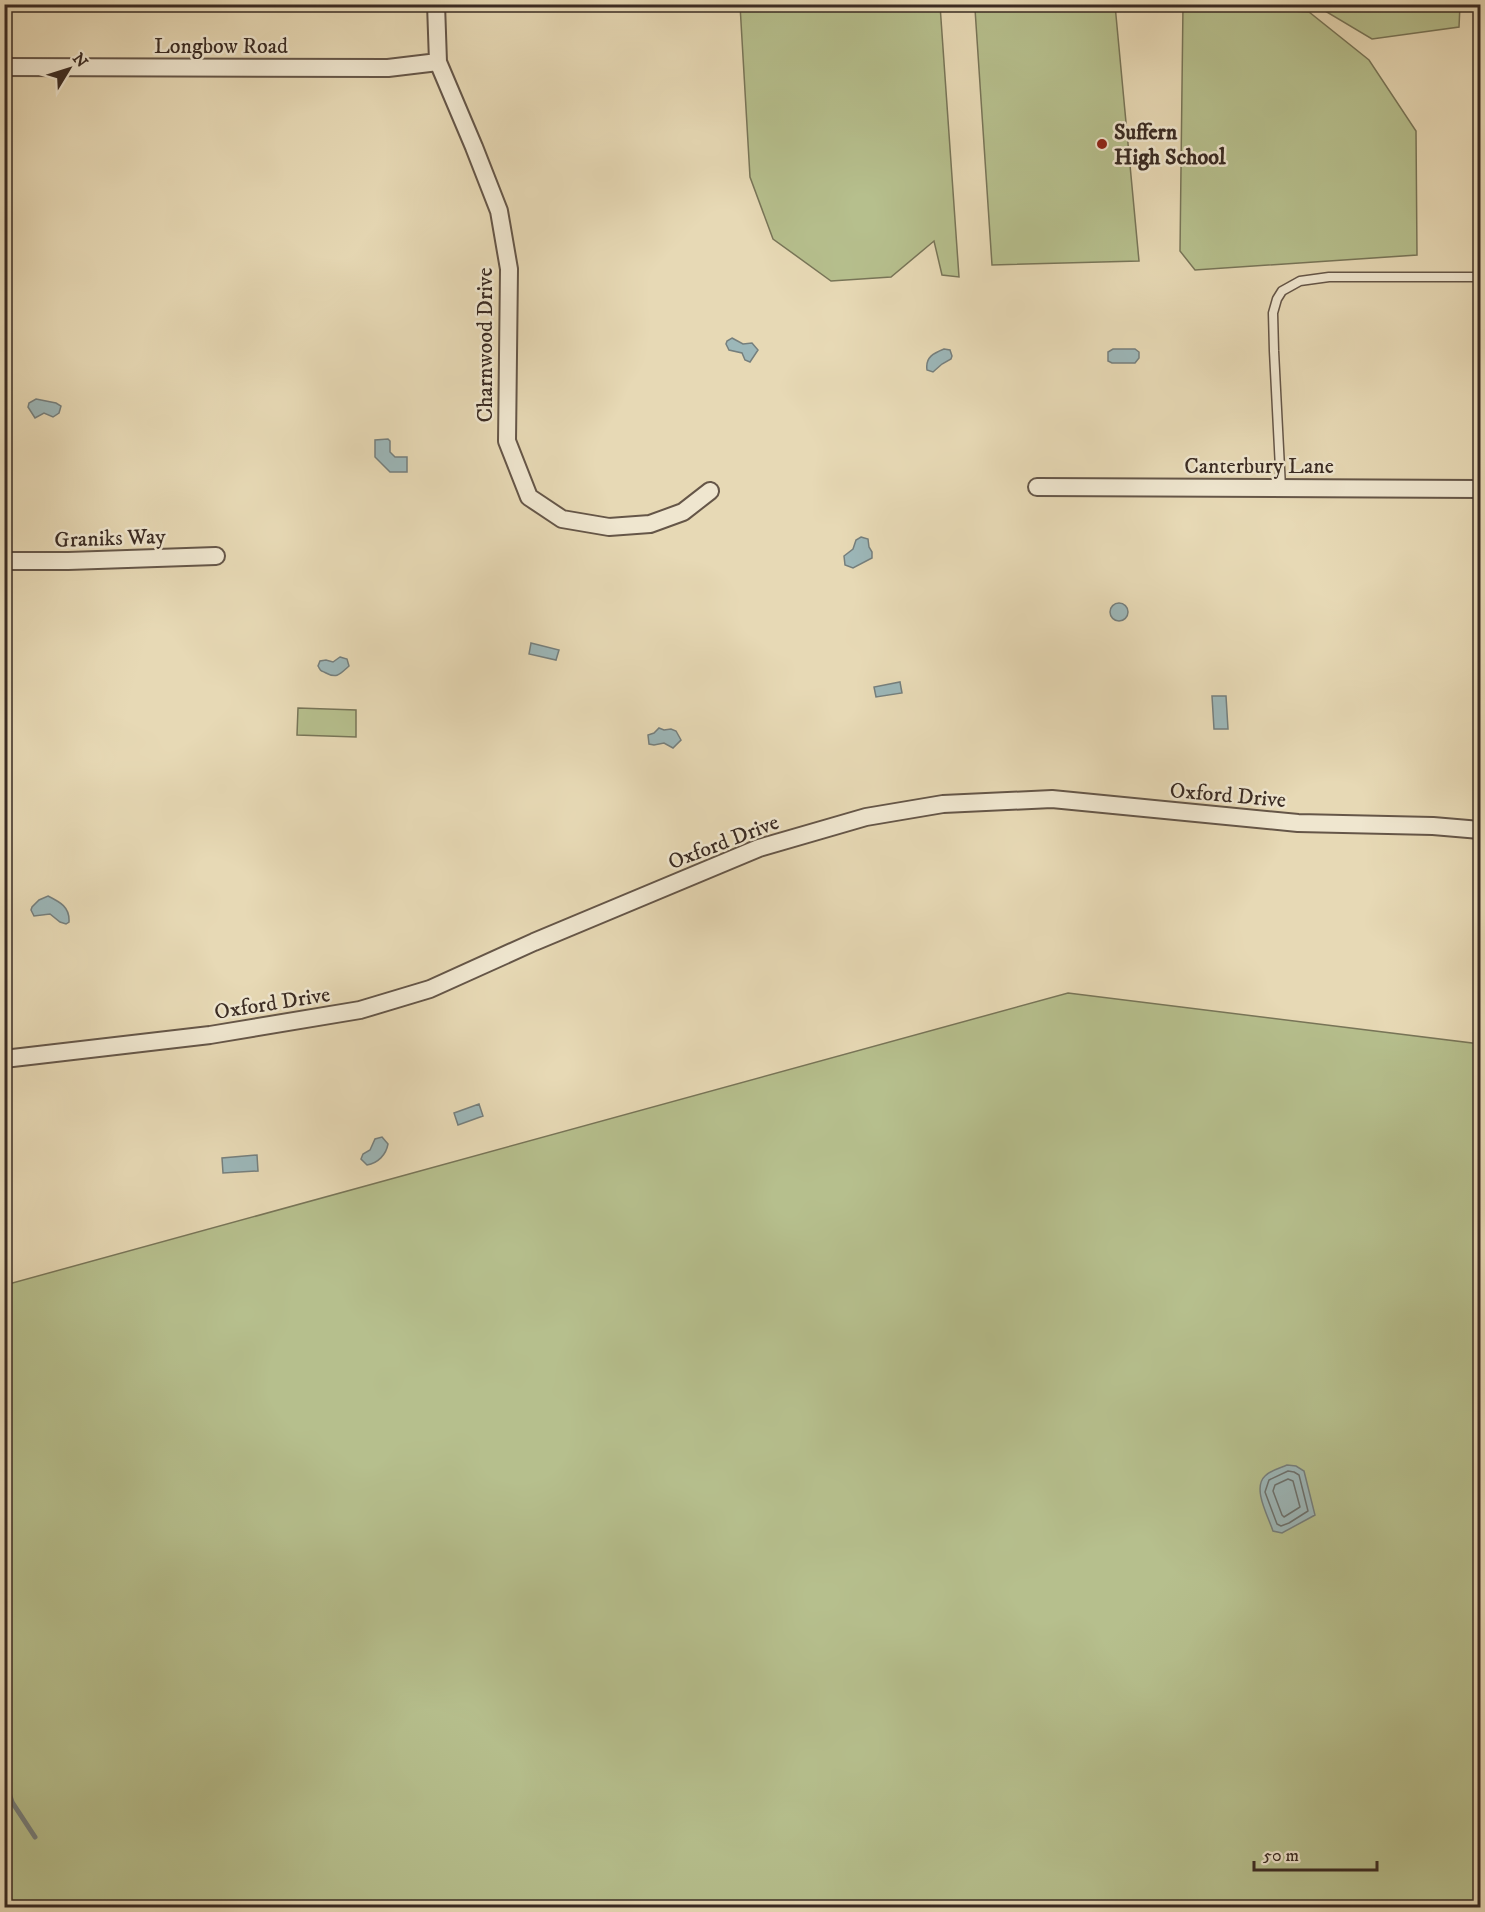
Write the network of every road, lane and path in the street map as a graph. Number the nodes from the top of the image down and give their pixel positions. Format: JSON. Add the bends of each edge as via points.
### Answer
{"nodes":[{"id":1,"x":436,"y":4,"type":"edge"},
{"id":2,"x":438,"y":62,"type":"junction"},
{"id":3,"x":4,"y":67,"type":"edge"},
{"id":4,"x":1480,"y":277,"type":"edge"},
{"id":5,"x":1038,"y":486,"type":"dead end"},
{"id":6,"x":1281,"y":488,"type":"junction"},
{"id":7,"x":1480,"y":489,"type":"edge"},
{"id":8,"x":710,"y":490,"type":"dead end"},
{"id":9,"x":216,"y":556,"type":"dead end"},
{"id":10,"x":4,"y":561,"type":"edge"},
{"id":11,"x":1480,"y":830,"type":"edge"},
{"id":12,"x":4,"y":1059,"type":"edge"}],
"edges":[{"from":1,"to":2,"type":"street","name":"Charnwood Drive"},
{"from":2,"to":3,"type":"street","name":"Longbow Road","via":[[388,68]]},
{"from":2,"to":8,"type":"street","name":"Charnwood Drive","via":[[499,211],[509,269],[507,441],[529,496],[562,519],[609,527],[650,524],[683,512]]},
{"from":4,"to":6,"type":"lane","via":[[1329,277],[1300,281],[1282,291],[1274,314]]},
{"from":5,"to":6,"type":"street","name":"Canterbury Lane"},
{"from":6,"to":7,"type":"street","name":"Canterbury Lane"},
{"from":9,"to":10,"type":"street","name":"Graniks Way"},
{"from":11,"to":12,"type":"street","name":"Oxford Drive","via":[[1298,824],[1052,799],[943,804],[866,817],[759,848],[430,989],[360,1010],[210,1035]]}]}
